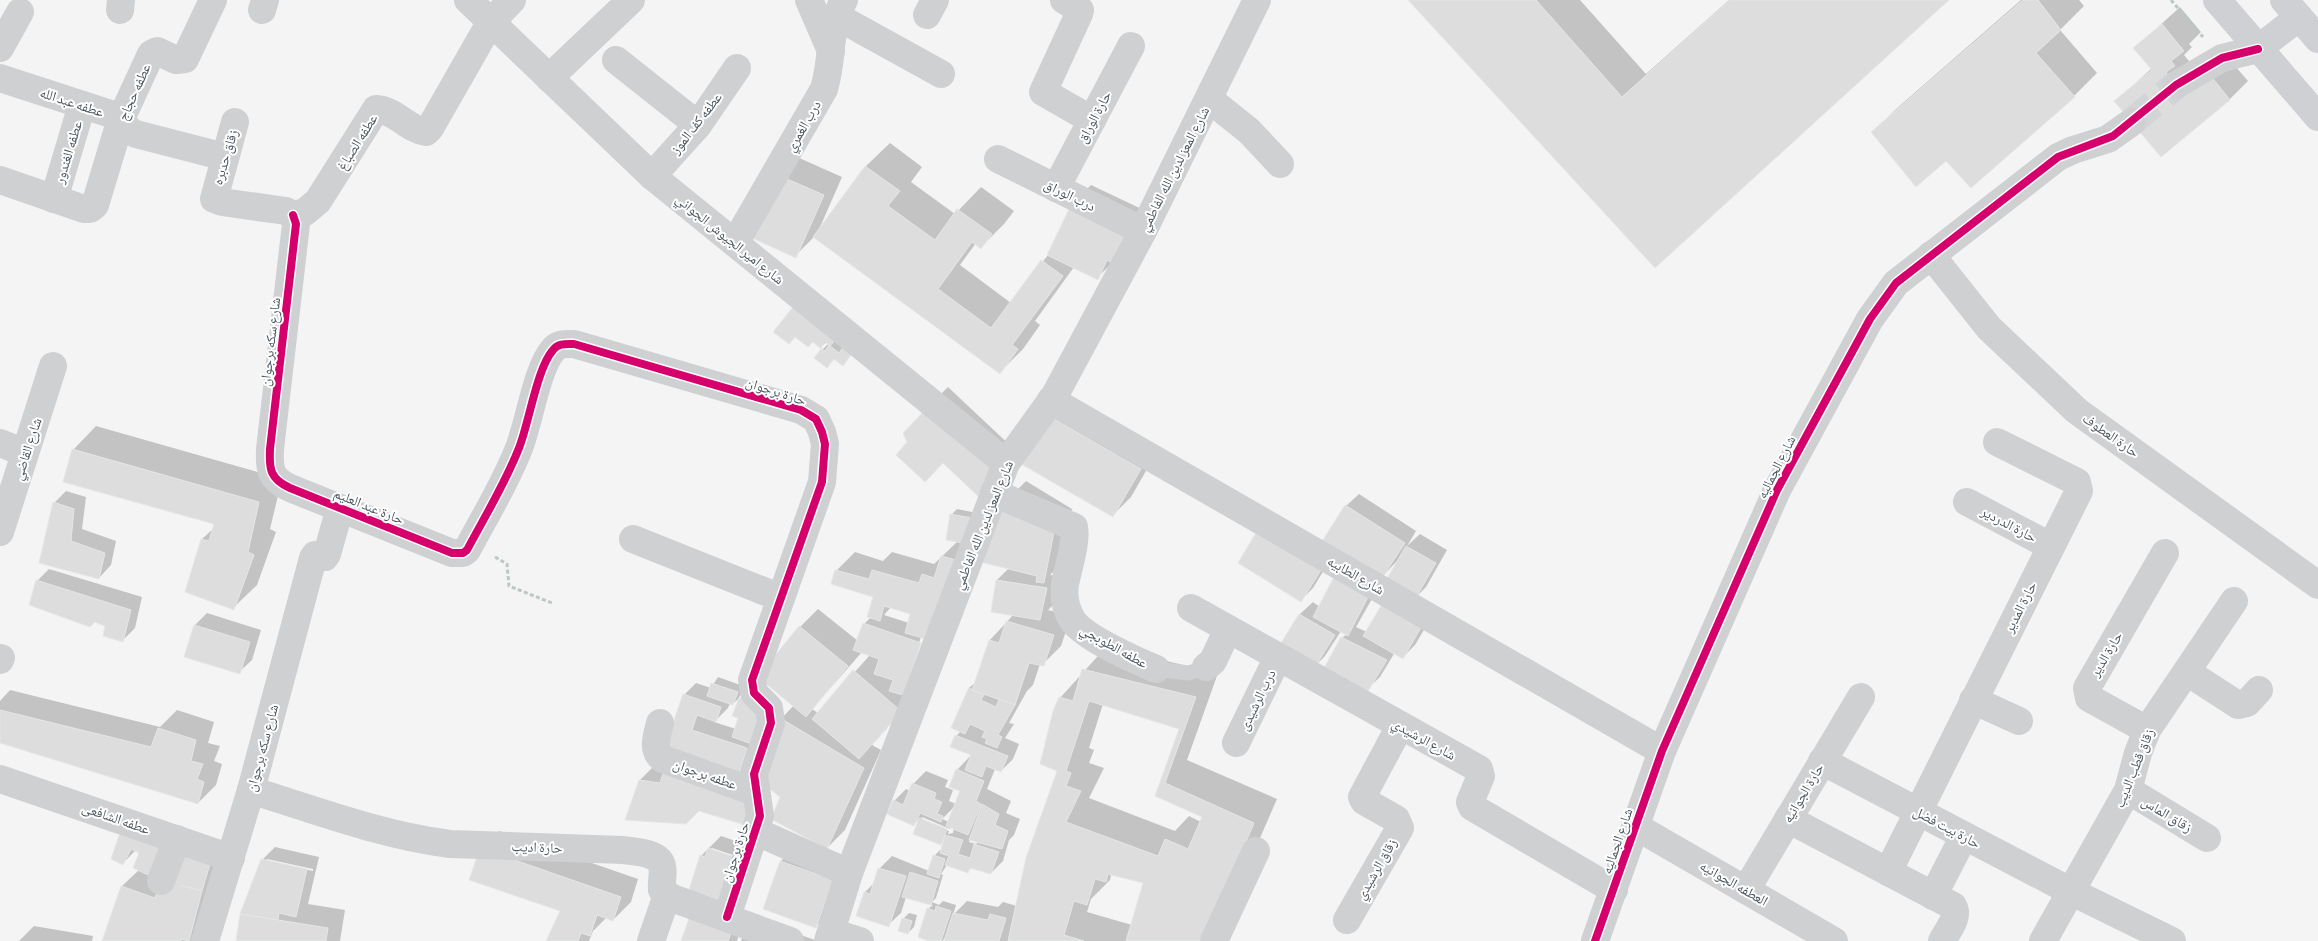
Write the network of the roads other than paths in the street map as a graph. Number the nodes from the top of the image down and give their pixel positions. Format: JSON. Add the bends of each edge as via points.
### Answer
{"nodes":[{"id":1,"x":213,"y":0,"type":"edge"},
{"id":2,"x":468,"y":0,"type":"edge"},
{"id":3,"x":512,"y":0,"type":"edge"},
{"id":4,"x":632,"y":0,"type":"edge"},
{"id":5,"x":809,"y":0,"type":"edge"},
{"id":6,"x":1064,"y":0,"type":"edge"},
{"id":7,"x":1256,"y":0,"type":"edge"},
{"id":8,"x":2217,"y":0,"type":"edge"},
{"id":9,"x":840,"y":8,"type":"edge"},
{"id":10,"x":2292,"y":8,"type":"edge"},
{"id":11,"x":20,"y":12,"type":"dead end"},
{"id":12,"x":490,"y":23,"type":"junction"},
{"id":13,"x":2318,"y":39,"type":"edge"},
{"id":14,"x":1131,"y":46,"type":"dead end"},
{"id":15,"x":0,"y":48,"type":"edge"},
{"id":16,"x":2258,"y":49,"type":"junction"},
{"id":17,"x":831,"y":51,"type":"junction"},
{"id":18,"x":616,"y":60,"type":"dead end"},
{"id":19,"x":737,"y":68,"type":"dead end"},
{"id":20,"x":941,"y":74,"type":"dead end"},
{"id":21,"x":0,"y":78,"type":"edge"},
{"id":22,"x":550,"y":78,"type":"junction"},
{"id":23,"x":2176,"y":85,"type":"tunnel mouth"},
{"id":24,"x":1209,"y":99,"type":"junction"},
{"id":25,"x":82,"y":106,"type":"junction"},
{"id":26,"x":2318,"y":117,"type":"edge"},
{"id":27,"x":121,"y":119,"type":"junction"},
{"id":28,"x":1092,"y":120,"type":"junction"},
{"id":29,"x":236,"y":122,"type":"dead end"},
{"id":30,"x":2132,"y":122,"type":"tunnel mouth"},
{"id":31,"x":698,"y":125,"type":"junction"},
{"id":32,"x":225,"y":156,"type":"junction"},
{"id":33,"x":998,"y":159,"type":"dead end"},
{"id":34,"x":1280,"y":164,"type":"dead end"},
{"id":35,"x":652,"y":176,"type":"junction"},
{"id":36,"x":0,"y":180,"type":"edge"},
{"id":37,"x":1056,"y":188,"type":"junction"},
{"id":38,"x":54,"y":199,"type":"junction"},
{"id":39,"x":99,"y":200,"type":"joint"},
{"id":40,"x":293,"y":215,"type":"junction"},
{"id":41,"x":1143,"y":231,"type":"junction"},
{"id":42,"x":735,"y":244,"type":"junction"},
{"id":43,"x":1931,"y":255,"type":"junction"},
{"id":44,"x":53,"y":366,"type":"dead end"},
{"id":45,"x":1051,"y":400,"type":"junction"},
{"id":46,"x":1997,"y":442,"type":"dead end"},
{"id":47,"x":0,"y":443,"type":"edge"},
{"id":48,"x":25,"y":453,"type":"junction"},
{"id":49,"x":1006,"y":463,"type":"junction"},
{"id":50,"x":271,"y":472,"type":"joint"},
{"id":51,"x":994,"y":493,"type":"junction"},
{"id":52,"x":1967,"y":502,"type":"dead end"},
{"id":53,"x":340,"y":508,"type":"junction"},
{"id":54,"x":0,"y":532,"type":"edge"},
{"id":55,"x":633,"y":539,"type":"dead end"},
{"id":56,"x":2050,"y":546,"type":"junction"},
{"id":57,"x":466,"y":550,"type":"joint"},
{"id":58,"x":2166,"y":553,"type":"dead end"},
{"id":59,"x":2318,"y":585,"type":"edge"},
{"id":60,"x":781,"y":598,"type":"junction"},
{"id":61,"x":2234,"y":601,"type":"dead end"},
{"id":62,"x":1191,"y":608,"type":"dead end"},
{"id":63,"x":1228,"y":629,"type":"junction"},
{"id":64,"x":1278,"y":657,"type":"junction"},
{"id":65,"x":1206,"y":667,"type":"joint"},
{"id":66,"x":1156,"y":669,"type":"joint"},
{"id":67,"x":2187,"y":672,"type":"junction"},
{"id":68,"x":2258,"y":690,"type":"dead end"},
{"id":69,"x":1861,"y":697,"type":"dead end"},
{"id":70,"x":1974,"y":700,"type":"junction"},
{"id":71,"x":2019,"y":721,"type":"dead end"},
{"id":72,"x":660,"y":723,"type":"dead end"},
{"id":73,"x":1400,"y":726,"type":"junction"},
{"id":74,"x":2147,"y":730,"type":"junction"},
{"id":75,"x":1236,"y":743,"type":"dead end"},
{"id":76,"x":1662,"y":751,"type":"junction"},
{"id":77,"x":1822,"y":762,"type":"junction"},
{"id":78,"x":0,"y":779,"type":"edge"},
{"id":79,"x":251,"y":790,"type":"junction"},
{"id":80,"x":2128,"y":790,"type":"junction"},
{"id":81,"x":755,"y":792,"type":"junction"},
{"id":82,"x":1919,"y":813,"type":"junction"},
{"id":83,"x":1788,"y":819,"type":"junction"},
{"id":84,"x":1635,"y":826,"type":"junction"},
{"id":85,"x":755,"y":831,"type":"junction"},
{"id":86,"x":1964,"y":836,"type":"junction"},
{"id":87,"x":2207,"y":838,"type":"dead end"},
{"id":88,"x":177,"y":839,"type":"junction"},
{"id":89,"x":1256,"y":851,"type":"dead end"},
{"id":90,"x":231,"y":858,"type":"junction"},
{"id":91,"x":1888,"y":872,"type":"junction"},
{"id":92,"x":848,"y":873,"type":"junction"},
{"id":93,"x":161,"y":880,"type":"dead end"},
{"id":94,"x":1614,"y":890,"type":"junction"},
{"id":95,"x":1746,"y":890,"type":"junction"},
{"id":96,"x":2072,"y":892,"type":"junction"},
{"id":97,"x":667,"y":895,"type":"junction"},
{"id":98,"x":1933,"y":896,"type":"junction"},
{"id":99,"x":727,"y":917,"type":"junction"},
{"id":100,"x":1347,"y":920,"type":"dead end"},
{"id":101,"x":830,"y":936,"type":"edge"},
{"id":102,"x":205,"y":941,"type":"edge"},
{"id":103,"x":651,"y":941,"type":"edge"},
{"id":104,"x":790,"y":941,"type":"edge"},
{"id":105,"x":860,"y":941,"type":"edge"},
{"id":106,"x":1214,"y":941,"type":"edge"},
{"id":107,"x":1594,"y":941,"type":"edge"},
{"id":108,"x":1834,"y":941,"type":"edge"},
{"id":109,"x":1942,"y":941,"type":"edge"},
{"id":110,"x":2043,"y":941,"type":"edge"},
{"id":111,"x":2172,"y":941,"type":"edge"}],
"edges":[{"from":1,"to":27,"type":"street","name":"عطفه حجاج","via":[[185,58],[176,60],[157,51],[151,54]]},
{"from":2,"to":12,"type":"street","name":"شارع امير الجيوش الجواني"},
{"from":3,"to":12,"type":"street"},
{"from":4,"to":22,"type":"street"},
{"from":5,"to":17,"type":"street"},
{"from":6,"to":28,"type":"street","via":[[1080,10],[1043,92]]},
{"from":7,"to":24,"type":"street","name":"شارع المعز لدين الله الفاطمي"},
{"from":8,"to":16,"type":"main road"},
{"from":9,"to":17,"type":"street","name":"درب الغمري","via":[[832,26]]},
{"from":9,"to":20,"type":"street"},
{"from":10,"to":13,"type":"main road"},
{"from":10,"to":16,"type":"main road"},
{"from":11,"to":15,"type":"street"},
{"from":12,"to":22,"type":"street","name":"شارع امير الجيوش الجواني"},
{"from":12,"to":40,"type":"street","name":"عطفه الصباغ","via":[[426,132],[386,110],[376,109],[318,201],[304,212]]},
{"from":14,"to":28,"type":"street","name":"حارة الوراق"},
{"from":16,"to":23,"type":"street","via":[[2222,58]]},
{"from":16,"to":26,"type":"main road"},
{"from":17,"to":42,"type":"street","name":"درب الغمري","via":[[824,89]]},
{"from":18,"to":31,"type":"street"},
{"from":19,"to":31,"type":"street","name":"عطفه كف الموز"},
{"from":21,"to":25,"type":"street","name":"عطفه عبد الله"},
{"from":22,"to":35,"type":"street","name":"شارع امير الجيوش الجواني"},
{"from":24,"to":34,"type":"street","via":[[1249,132]]},
{"from":24,"to":41,"type":"street","name":"شارع المعز لدين الله الفاطمي"},
{"from":25,"to":27,"type":"street","name":"عطفه عبد الله"},
{"from":25,"to":38,"type":"street","name":"عطفه الغندور"},
{"from":27,"to":32,"type":"street","name":"عطفه عبد الله","via":[[124,126],[136,134]]},
{"from":27,"to":39,"type":"street","name":"عطفه حجاج"},
{"from":28,"to":37,"type":"street","name":"حارة الوراق"},
{"from":29,"to":32,"type":"street","name":"زقاق حدبره"},
{"from":30,"to":43,"type":"street","name":"شارع الجماليه","via":[[2108,139],[2058,157]]},
{"from":31,"to":35,"type":"street","name":"عطفه كف الموز"},
{"from":32,"to":40,"type":"street","name":"زقاق حدبره","via":[[214,199],[286,211]]},
{"from":33,"to":37,"type":"street","name":"درب الوراق"},
{"from":35,"to":42,"type":"street","name":"شارع امير الجيوش الجواني"},
{"from":36,"to":38,"type":"street","name":"عطفه الغندور"},
{"from":37,"to":41,"type":"street","name":"درب الوراق"},
{"from":38,"to":39,"type":"street","name":"عطفه الغندور","via":[[84,209],[90,209]]},
{"from":40,"to":50,"type":"street","name":"شارع سكه برجوان","via":[[296,224],[270,449]]},
{"from":41,"to":45,"type":"street","name":"شارع المعز لدين الله الفاطمي"},
{"from":42,"to":49,"type":"street","name":"شارع امير الجيوش الجواني"},
{"from":43,"to":59,"type":"street","name":"حارة العطوف","via":[[1989,328],[2077,411]]},
{"from":43,"to":76,"type":"street","name":"شارع الجماليه","via":[[1896,283],[1870,319],[1786,473]]},
{"from":44,"to":48,"type":"street","name":"شارع القاضي"},
{"from":45,"to":49,"type":"street","name":"شارع المعز لدين الله الفاطمي"},
{"from":45,"to":76,"type":"street","name":"شارع الطابيه"},
{"from":46,"to":56,"type":"street","name":"حارة المدير","via":[[2078,485],[2078,494]]},
{"from":47,"to":48,"type":"street"},
{"from":48,"to":54,"type":"street","name":"شارع القاضي"},
{"from":49,"to":51,"type":"street","name":"شارع المعز لدين الله الفاطمي"},
{"from":50,"to":53,"type":"street","name":"حارة عبد العليم","via":[[278,483]]},
{"from":51,"to":66,"type":"street","name":"عطفه الطوبجي","via":[[1074,527],[1064,591],[1067,610],[1074,623],[1088,634]]},
{"from":51,"to":92,"type":"street","name":"شارع المعز لدين الله الفاطمي"},
{"from":52,"to":56,"type":"street","name":"حارة الدردير"},
{"from":53,"to":57,"type":"street","name":"حارة عبد العليم","via":[[452,553]]},
{"from":53,"to":79,"type":"street","name":"شارع سكه برجوان","via":[[327,554],[313,558]]},
{"from":55,"to":60,"type":"street"},
{"from":56,"to":70,"type":"street","name":"حارة المدير"},
{"from":57,"to":60,"type":"street","name":"حارة برجوان","via":[[504,485],[549,354],[563,344],[574,344],[801,410],[816,419],[825,444],[822,482]]},
{"from":58,"to":74,"type":"street","name":"حارة الدير","via":[[2086,688],[2089,698]]},
{"from":60,"to":81,"type":"street","name":"حارة برجوان","via":[[752,680],[754,693],[772,715],[754,774]]},
{"from":61,"to":67,"type":"street","name":"زقاق قطب الديب"},
{"from":62,"to":63,"type":"street","name":"شارع الرشيدي"},
{"from":63,"to":64,"type":"street","name":"شارع الرشيدي"},
{"from":63,"to":65,"type":"street","name":"عطفه الطوبجي","via":[[1213,661]]},
{"from":64,"to":73,"type":"street","name":"شارع الرشيدي"},
{"from":64,"to":75,"type":"street","name":"درب الرشيدى"},
{"from":65,"to":66,"type":"lane","name":"عطفه الطوبجي","via":[[1188,673]]},
{"from":67,"to":68,"type":"street","via":[[2238,705],[2247,702]]},
{"from":67,"to":74,"type":"street","name":"زقاق قطب الديب"},
{"from":69,"to":77,"type":"street","name":"حارة الجوانيه"},
{"from":70,"to":71,"type":"street"},
{"from":70,"to":82,"type":"street","name":"حارة المدير"},
{"from":72,"to":81,"type":"street","name":"عطفه برجوان","via":[[656,746],[663,760]]},
{"from":73,"to":94,"type":"street","name":"شارع الرشيدي","via":[[1479,769],[1481,776],[1470,802],[1472,807]]},
{"from":73,"to":100,"type":"street","name":"زقاق الرشيدي","via":[[1362,797],[1396,819],[1400,828]]},
{"from":74,"to":80,"type":"street","name":"زقاق قطب الديب"},
{"from":76,"to":84,"type":"street","name":"شارع الجماليه"},
{"from":77,"to":82,"type":"street","name":"حارة بيت فضل"},
{"from":77,"to":83,"type":"street","name":"حارة الجوانيه"},
{"from":78,"to":88,"type":"street","name":"عطفه الشافعى"},
{"from":79,"to":90,"type":"street","name":"شارع سكه برجوان"},
{"from":79,"to":97,"type":"street","name":"حارة اديب","via":[[384,832],[424,841],[623,850],[650,855],[662,863],[662,890]]},
{"from":80,"to":87,"type":"street","name":"زقاق الماس"},
{"from":80,"to":96,"type":"street","name":"زقاق قطب الديب"},
{"from":81,"to":85,"type":"street","name":"حارة برجوان","via":[[760,808]]},
{"from":82,"to":86,"type":"street","name":"حارة بيت فضل"},
{"from":82,"to":91,"type":"street","name":"حارة المدير"},
{"from":83,"to":91,"type":"street"},
{"from":83,"to":95,"type":"street","name":"حارة الجوانيه"},
{"from":84,"to":94,"type":"street","name":"شارع الجماليه"},
{"from":84,"to":95,"type":"street","name":"العطفه الجوانيه"},
{"from":85,"to":92,"type":"street"},
{"from":85,"to":99,"type":"street","name":"حارة برجوان"},
{"from":86,"to":96,"type":"street","name":"حارة بيت فضل"},
{"from":86,"to":98,"type":"street"},
{"from":88,"to":90,"type":"street","name":"عطفه الشافعى"},
{"from":88,"to":93,"type":"street"},
{"from":89,"to":106,"type":"street"},
{"from":90,"to":102,"type":"street","name":"شارع سكه برجوان"},
{"from":91,"to":98,"type":"street"},
{"from":92,"to":101,"type":"street","name":"شارع المعز لدين الله الفاطمي"},
{"from":94,"to":107,"type":"street","name":"شارع الجماليه"},
{"from":95,"to":108,"type":"street","name":"العطفه الجوانيه"},
{"from":96,"to":110,"type":"street","name":"زقاق قطب الديب"},
{"from":96,"to":111,"type":"street","name":"حارة بيت فضل"},
{"from":97,"to":99,"type":"street"},
{"from":97,"to":103,"type":"street"},
{"from":98,"to":109,"type":"street","via":[[1953,906],[1956,911]]},
{"from":99,"to":104,"type":"street"},
{"from":101,"to":105,"type":"street"}]}
